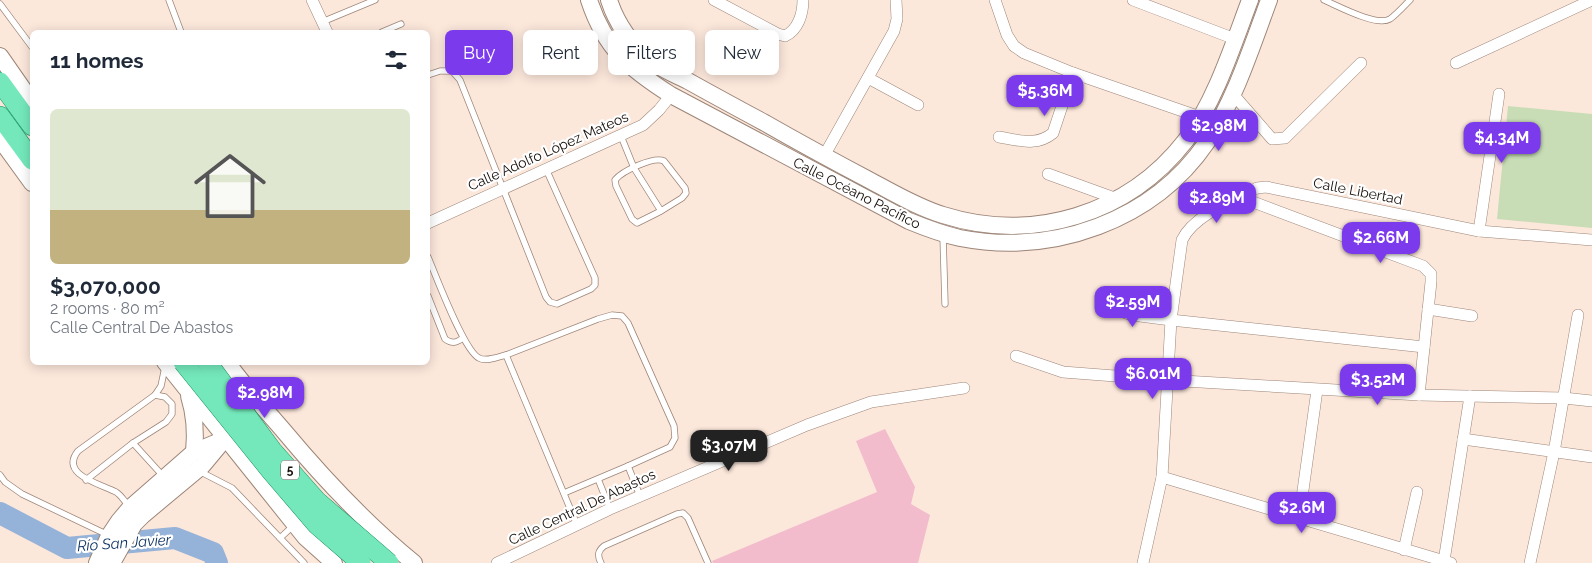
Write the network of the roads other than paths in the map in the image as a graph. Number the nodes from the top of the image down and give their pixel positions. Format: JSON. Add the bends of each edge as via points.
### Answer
{"nodes":[{"id":1,"x":169,"y":0,"type":"edge"},
{"id":2,"x":312,"y":0,"type":"edge"},
{"id":3,"x":375,"y":0,"type":"edge"},
{"id":4,"x":589,"y":0,"type":"edge"},
{"id":5,"x":609,"y":0,"type":"edge"},
{"id":6,"x":714,"y":0,"type":"edge"},
{"id":7,"x":803,"y":0,"type":"edge"},
{"id":8,"x":896,"y":0,"type":"edge"},
{"id":9,"x":995,"y":0,"type":"edge"},
{"id":10,"x":1133,"y":0,"type":"edge"},
{"id":11,"x":1250,"y":0,"type":"edge"},
{"id":12,"x":1269,"y":0,"type":"edge"},
{"id":13,"x":1324,"y":0,"type":"edge"},
{"id":14,"x":1409,"y":0,"type":"edge"},
{"id":15,"x":1592,"y":0,"type":"edge"},
{"id":16,"x":0,"y":4,"type":"edge"},
{"id":17,"x":401,"y":24,"type":"dead end"},
{"id":18,"x":324,"y":27,"type":"edge"},
{"id":19,"x":180,"y":30,"type":"edge"},
{"id":20,"x":387,"y":30,"type":"edge"},
{"id":21,"x":1235,"y":39,"type":"junction"},
{"id":22,"x":30,"y":44,"type":"edge"},
{"id":23,"x":0,"y":56,"type":"edge"},
{"id":24,"x":1361,"y":63,"type":"dead end"},
{"id":25,"x":1456,"y":63,"type":"dead end"},
{"id":26,"x":1073,"y":73,"type":"junction"},
{"id":27,"x":430,"y":75,"type":"edge"},
{"id":28,"x":868,"y":78,"type":"junction"},
{"id":29,"x":0,"y":82,"type":"edge"},
{"id":30,"x":1232,"y":93,"type":"junction"},
{"id":31,"x":1499,"y":94,"type":"dead end"},
{"id":32,"x":671,"y":95,"type":"junction"},
{"id":33,"x":30,"y":99,"type":"edge"},
{"id":34,"x":918,"y":105,"type":"dead end"},
{"id":35,"x":0,"y":116,"type":"edge"},
{"id":36,"x":1200,"y":117,"type":"junction"},
{"id":37,"x":1220,"y":120,"type":"junction"},
{"id":38,"x":30,"y":123,"type":"edge"},
{"id":39,"x":621,"y":136,"type":"junction"},
{"id":40,"x":999,"y":137,"type":"dead end"},
{"id":41,"x":0,"y":139,"type":"edge"},
{"id":42,"x":824,"y":156,"type":"junction"},
{"id":43,"x":30,"y":157,"type":"edge"},
{"id":44,"x":634,"y":168,"type":"junction"},
{"id":45,"x":546,"y":169,"type":"junction"},
{"id":46,"x":1048,"y":174,"type":"dead end"},
{"id":47,"x":30,"y":180,"type":"edge"},
{"id":48,"x":502,"y":188,"type":"junction"},
{"id":49,"x":1240,"y":197,"type":"junction"},
{"id":50,"x":1117,"y":199,"type":"junction"},
{"id":51,"x":660,"y":211,"type":"junction"},
{"id":52,"x":430,"y":222,"type":"edge"},
{"id":53,"x":1479,"y":231,"type":"junction"},
{"id":54,"x":943,"y":234,"type":"junction"},
{"id":55,"x":1592,"y":240,"type":"edge"},
{"id":56,"x":430,"y":262,"type":"edge"},
{"id":57,"x":430,"y":301,"type":"edge"},
{"id":58,"x":945,"y":304,"type":"dead end"},
{"id":59,"x":1102,"y":304,"type":"dead end"},
{"id":60,"x":1428,"y":309,"type":"junction"},
{"id":61,"x":1578,"y":315,"type":"dead end"},
{"id":62,"x":1472,"y":316,"type":"dead end"},
{"id":63,"x":1172,"y":320,"type":"junction"},
{"id":64,"x":463,"y":338,"type":"junction"},
{"id":65,"x":1424,"y":347,"type":"junction"},
{"id":66,"x":506,"y":355,"type":"junction"},
{"id":67,"x":1016,"y":356,"type":"dead end"},
{"id":68,"x":170,"y":365,"type":"edge"},
{"id":69,"x":172,"y":365,"type":"edge"},
{"id":70,"x":173,"y":365,"type":"edge"},
{"id":71,"x":173,"y":365,"type":"edge"},
{"id":72,"x":195,"y":365,"type":"edge"},
{"id":73,"x":208,"y":365,"type":"edge"},
{"id":74,"x":229,"y":365,"type":"edge"},
{"id":75,"x":239,"y":379,"type":"junction"},
{"id":76,"x":1167,"y":380,"type":"junction"},
{"id":77,"x":964,"y":388,"type":"dead end"},
{"id":78,"x":1318,"y":390,"type":"junction"},
{"id":79,"x":188,"y":391,"type":"junction"},
{"id":80,"x":155,"y":395,"type":"junction"},
{"id":81,"x":1419,"y":395,"type":"junction"},
{"id":82,"x":1565,"y":395,"type":"junction"},
{"id":83,"x":1470,"y":396,"type":"junction"},
{"id":84,"x":1592,"y":401,"type":"edge"},
{"id":85,"x":225,"y":438,"type":"junction"},
{"id":86,"x":1463,"y":439,"type":"junction"},
{"id":87,"x":134,"y":443,"type":"junction"},
{"id":88,"x":299,"y":449,"type":"junction"},
{"id":89,"x":194,"y":452,"type":"junction"},
{"id":90,"x":1554,"y":452,"type":"junction"},
{"id":91,"x":1592,"y":457,"type":"edge"},
{"id":92,"x":628,"y":466,"type":"junction"},
{"id":93,"x":197,"y":470,"type":"junction"},
{"id":94,"x":0,"y":475,"type":"edge"},
{"id":95,"x":1162,"y":477,"type":"junction"},
{"id":96,"x":164,"y":478,"type":"junction"},
{"id":97,"x":86,"y":480,"type":"junction"},
{"id":98,"x":598,"y":480,"type":"junction"},
{"id":99,"x":1417,"y":492,"type":"dead end"},
{"id":100,"x":564,"y":493,"type":"junction"},
{"id":101,"x":640,"y":496,"type":"junction"},
{"id":102,"x":342,"y":497,"type":"junction"},
{"id":103,"x":130,"y":508,"type":"junction"},
{"id":104,"x":610,"y":509,"type":"junction"},
{"id":105,"x":1299,"y":519,"type":"junction"},
{"id":106,"x":294,"y":524,"type":"junction"},
{"id":107,"x":577,"y":525,"type":"junction"},
{"id":108,"x":305,"y":537,"type":"junction"},
{"id":109,"x":280,"y":538,"type":"junction"},
{"id":110,"x":106,"y":550,"type":"edge"},
{"id":111,"x":1404,"y":550,"type":"junction"},
{"id":112,"x":1447,"y":562,"type":"edge"},
{"id":113,"x":304,"y":563,"type":"edge"},
{"id":114,"x":334,"y":563,"type":"edge"},
{"id":115,"x":361,"y":563,"type":"edge"},
{"id":116,"x":389,"y":563,"type":"edge"},
{"id":117,"x":414,"y":563,"type":"edge"},
{"id":118,"x":497,"y":563,"type":"edge"},
{"id":119,"x":600,"y":563,"type":"edge"},
{"id":120,"x":708,"y":563,"type":"edge"},
{"id":121,"x":1144,"y":563,"type":"edge"},
{"id":122,"x":1530,"y":563,"type":"edge"}],
"edges":[{"from":1,"to":19,"type":"lane"},
{"from":2,"to":18,"type":"street"},
{"from":3,"to":18,"type":"lane"},
{"from":4,"to":32,"type":"street","name":"Calle Océano Pacífico","via":[[612,48],[641,76]]},
{"from":5,"to":42,"type":"street","name":"Calle Océano Pacífico","via":[[624,34],[652,62]]},
{"from":6,"to":7,"type":"street","via":[[785,36],[792,33],[803,12]]},
{"from":8,"to":28,"type":"street","via":[[894,31]]},
{"from":9,"to":26,"type":"street","via":[[1014,46]]},
{"from":10,"to":21,"type":"street"},
{"from":11,"to":21,"type":"street","name":"Calle Océano Pacífico"},
{"from":12,"to":30,"type":"street","name":"Calle Océano Pacífico"},
{"from":13,"to":14,"type":"lane","via":[[1383,21],[1390,19]]},
{"from":15,"to":25,"type":"street"},
{"from":16,"to":22,"type":"lane"},
{"from":17,"to":20,"type":"lane"},
{"from":21,"to":36,"type":"street","name":"Calle Océano Pacífico"},
{"from":23,"to":33,"type":"street"},
{"from":24,"to":30,"type":"street","via":[[1286,138],[1272,139]]},
{"from":26,"to":36,"type":"street"},
{"from":26,"to":40,"type":"street","via":[[1053,133],[1045,140],[1035,142]]},
{"from":27,"to":48,"type":"lane","via":[[440,70],[452,71],[460,80]]},
{"from":28,"to":34,"type":"street"},
{"from":28,"to":42,"type":"street"},
{"from":29,"to":38,"type":"main road"},
{"from":30,"to":37,"type":"street","name":"Calle Océano Pacífico"},
{"from":31,"to":53,"type":"street"},
{"from":32,"to":39,"type":"street","name":"Calle Adolfo López Mateos","via":[[643,125]]},
{"from":32,"to":54,"type":"street","name":"Calle Océano Pacífico","via":[[883,209]]},
{"from":35,"to":43,"type":"main road"},
{"from":36,"to":37,"type":"street"},
{"from":36,"to":50,"type":"street","name":"Calle Océano Pacífico","via":[[1187,139],[1166,162]]},
{"from":37,"to":54,"type":"street","name":"Calle Océano Pacífico","via":[[1189,166],[1168,186],[1142,206],[1087,232],[1021,243],[986,242]]},
{"from":39,"to":44,"type":"lane"},
{"from":39,"to":45,"type":"street","name":"Calle Adolfo López Mateos"},
{"from":41,"to":47,"type":"street"},
{"from":42,"to":50,"type":"street","name":"Calle Océano Pacífico","via":[[917,205],[969,221],[997,225],[1056,222],[1089,213]]},
{"from":44,"to":51,"type":"lane"},
{"from":44,"to":51,"type":"lane","via":[[618,175],[615,180],[632,220],[637,223]]},
{"from":44,"to":51,"type":"lane","via":[[660,159],[685,188],[682,198]]},
{"from":45,"to":48,"type":"street","name":"Calle Adolfo López Mateos"},
{"from":45,"to":48,"type":"lane","via":[[595,278],[591,289],[557,304],[546,297]]},
{"from":46,"to":50,"type":"street"},
{"from":48,"to":52,"type":"street","name":"Calle Adolfo López Mateos"},
{"from":49,"to":53,"type":"street","name":"Calle Libertad","via":[[1266,187]]},
{"from":49,"to":60,"type":"street","via":[[1423,266],[1431,274]]},
{"from":49,"to":63,"type":"street","name":"Calle Libertad","via":[[1195,222],[1186,232],[1182,240]]},
{"from":53,"to":55,"type":"street","name":"Calle Libertad"},
{"from":54,"to":58,"type":"lane"},
{"from":56,"to":64,"type":"lane"},
{"from":57,"to":64,"type":"lane","via":[[445,339],[457,342]]},
{"from":59,"to":63,"type":"street","via":[[1132,315]]},
{"from":60,"to":62,"type":"street"},
{"from":60,"to":65,"type":"street"},
{"from":61,"to":82,"type":"street"},
{"from":63,"to":65,"type":"street"},
{"from":63,"to":76,"type":"street","name":"Calle Libertad"},
{"from":64,"to":66,"type":"lane","via":[[481,359]]},
{"from":65,"to":81,"type":"street"},
{"from":66,"to":92,"type":"lane","via":[[598,319],[622,316],[674,426],[675,438],[670,447]]},
{"from":66,"to":100,"type":"lane"},
{"from":67,"to":76,"type":"street","via":[[1064,372]]},
{"from":68,"to":80,"type":"lane"},
{"from":69,"to":79,"type":"street"},
{"from":70,"to":72,"type":"street","via":[[179,370]]},
{"from":71,"to":115,"type":"main road","number":"5","bridge":true,"via":[[317,525]]},
{"from":73,"to":116,"type":"main road","number":"5","bridge":true,"via":[[272,450],[317,500]]},
{"from":74,"to":75,"type":"street"},
{"from":75,"to":85,"type":"street","via":[[240,410]]},
{"from":75,"to":88,"type":"street"},
{"from":76,"to":78,"type":"street"},
{"from":76,"to":95,"type":"street","name":"Calle Libertad"},
{"from":77,"to":101,"type":"street","name":"Calle Central De Abastos","via":[[871,402],[807,425]]},
{"from":78,"to":81,"type":"street"},
{"from":78,"to":105,"type":"street"},
{"from":79,"to":85,"type":"street"},
{"from":79,"to":89,"type":"street","via":[[196,435]]},
{"from":80,"to":87,"type":"lane","via":[[165,397],[172,404],[172,414],[166,422]]},
{"from":80,"to":97,"type":"lane","via":[[73,457],[76,471]]},
{"from":81,"to":83,"type":"street"},
{"from":82,"to":83,"type":"street"},
{"from":82,"to":84,"type":"street"},
{"from":82,"to":90,"type":"street"},
{"from":83,"to":86,"type":"street"},
{"from":85,"to":88,"type":"street","via":[[258,434]]},
{"from":85,"to":89,"type":"street"},
{"from":85,"to":93,"type":"street"},
{"from":85,"to":106,"type":"street"},
{"from":86,"to":90,"type":"street"},
{"from":86,"to":112,"type":"street"},
{"from":87,"to":96,"type":"lane"},
{"from":87,"to":97,"type":"lane"},
{"from":88,"to":102,"type":"street"},
{"from":89,"to":96,"type":"street"},
{"from":90,"to":91,"type":"street"},
{"from":90,"to":122,"type":"street"},
{"from":92,"to":98,"type":"lane"},
{"from":92,"to":101,"type":"lane"},
{"from":93,"to":109,"type":"lane","via":[[232,488]]},
{"from":93,"to":110,"type":"street","via":[[143,515],[126,536]]},
{"from":94,"to":110,"type":"lane","via":[[5,482]]},
{"from":95,"to":105,"type":"street"},
{"from":95,"to":121,"type":"street","name":"Calle Libertad"},
{"from":96,"to":103,"type":"street"},
{"from":97,"to":103,"type":"lane","via":[[118,493]]},
{"from":98,"to":100,"type":"lane"},
{"from":98,"to":104,"type":"lane"},
{"from":99,"to":111,"type":"street"},
{"from":100,"to":107,"type":"lane"},
{"from":101,"to":104,"type":"street","name":"Calle Central De Abastos"},
{"from":102,"to":108,"type":"street","via":[[317,495],[308,502],[302,523]]},
{"from":102,"to":117,"type":"street"},
{"from":103,"to":110,"type":"street","via":[[119,521]]},
{"from":104,"to":107,"type":"street","name":"Calle Central De Abastos"},
{"from":105,"to":111,"type":"street"},
{"from":106,"to":108,"type":"street"},
{"from":106,"to":109,"type":"lane"},
{"from":107,"to":118,"type":"street","name":"Calle Central De Abastos"},
{"from":108,"to":114,"type":"street"},
{"from":109,"to":113,"type":"lane"},
{"from":111,"to":112,"type":"street"},
{"from":119,"to":120,"type":"lane","via":[[598,556],[604,546],[683,513]]}]}
